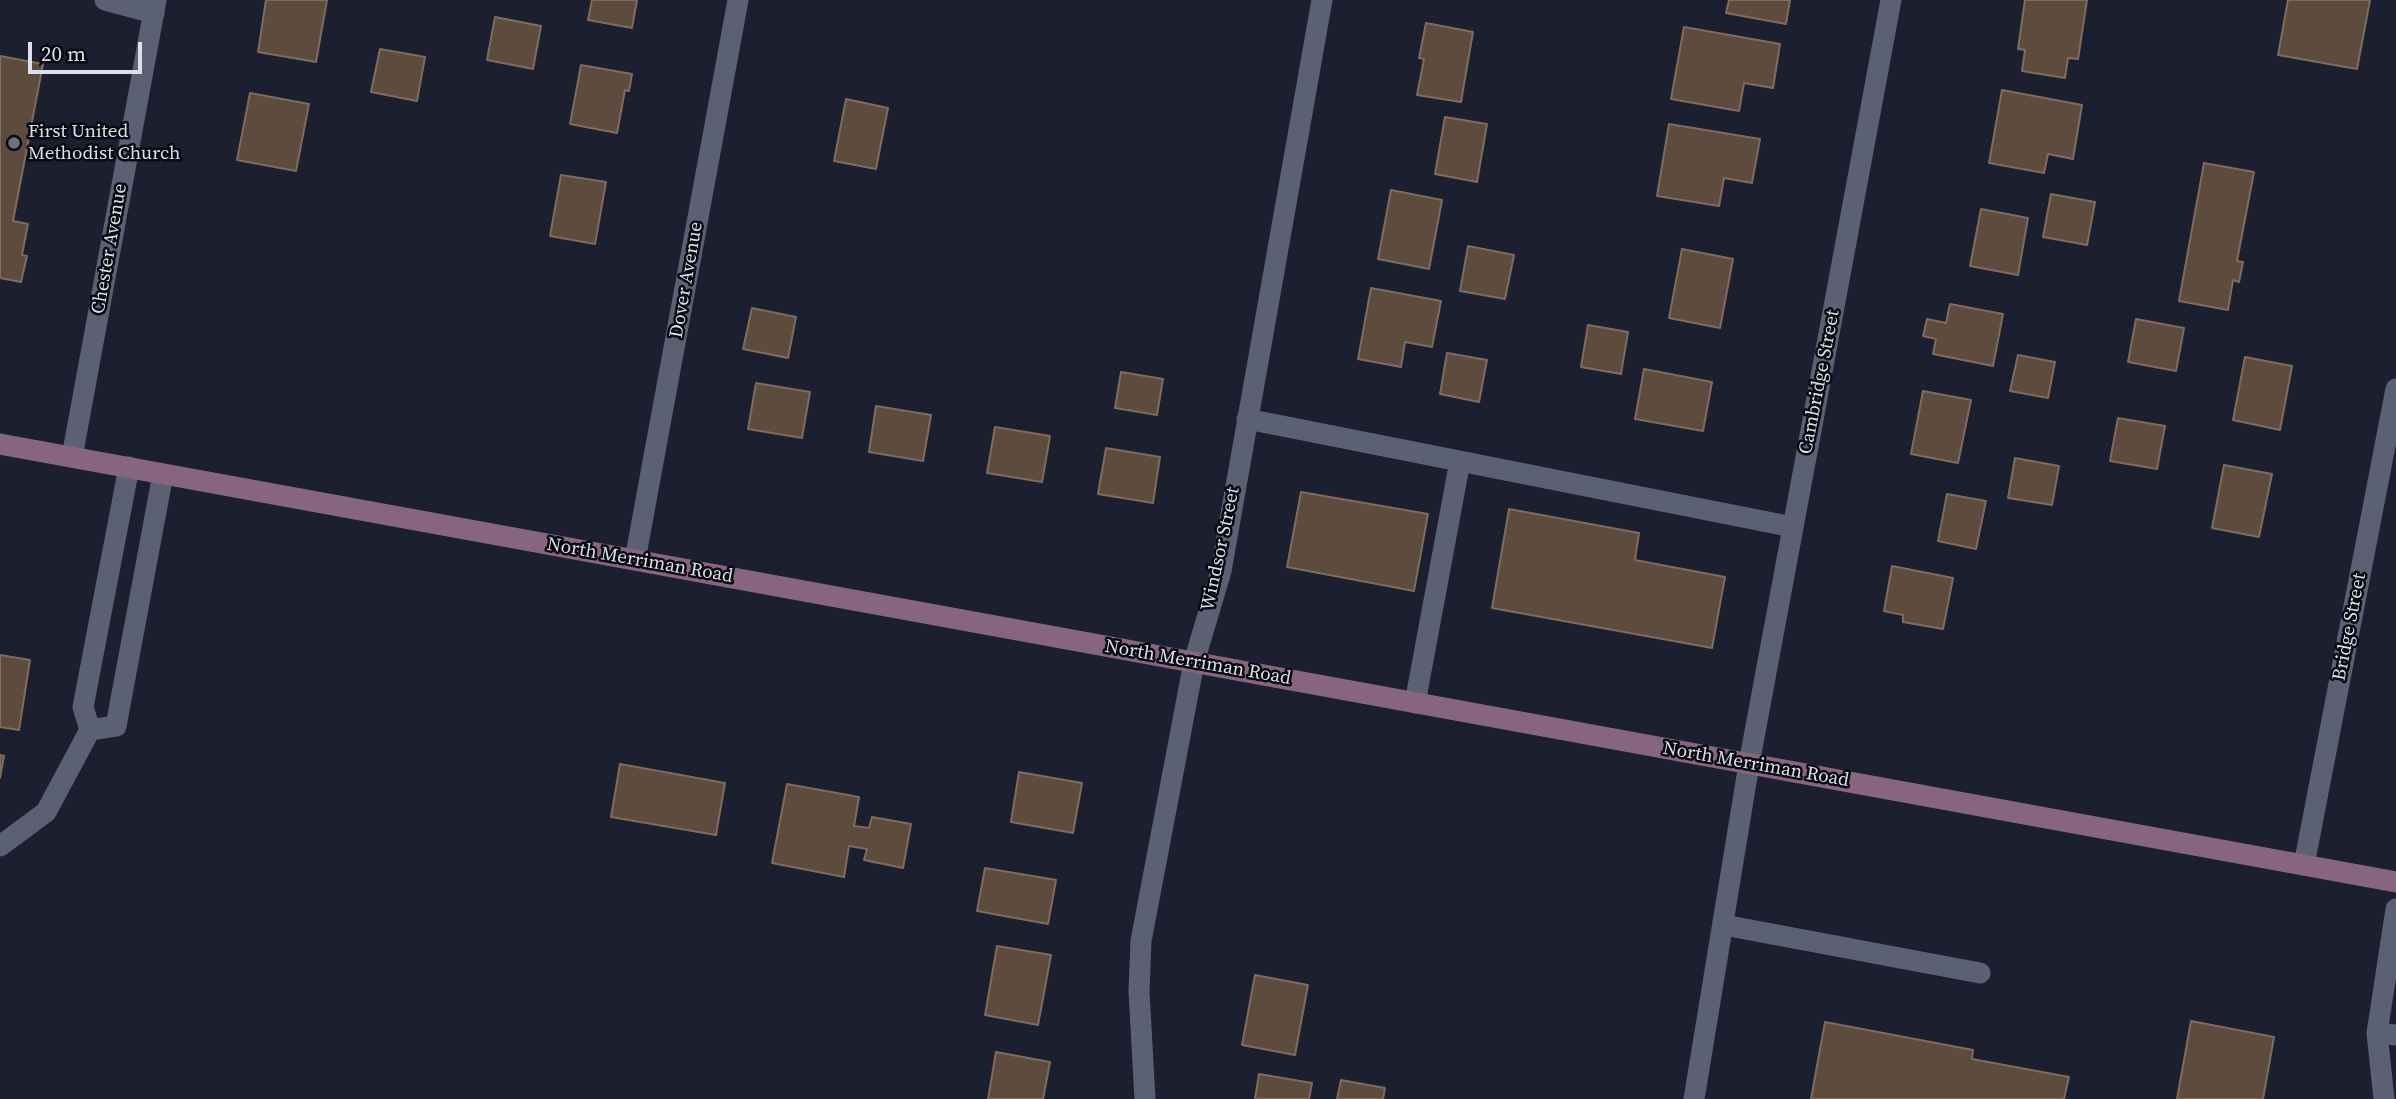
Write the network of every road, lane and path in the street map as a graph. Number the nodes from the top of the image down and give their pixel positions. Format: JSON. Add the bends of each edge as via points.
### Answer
{"nodes":[{"id":1,"x":105,"y":0,"type":"edge"},
{"id":2,"x":738,"y":0,"type":"edge"},
{"id":3,"x":1322,"y":0,"type":"edge"},
{"id":4,"x":1891,"y":0,"type":"edge"},
{"id":5,"x":155,"y":6,"type":"edge"},
{"id":6,"x":2396,"y":388,"type":"edge"},
{"id":7,"x":1247,"y":419,"type":"junction"},
{"id":8,"x":0,"y":444,"type":"edge"},
{"id":9,"x":72,"y":457,"type":"junction"},
{"id":10,"x":1460,"y":461,"type":"junction"},
{"id":11,"x":129,"y":467,"type":"junction"},
{"id":12,"x":163,"y":474,"type":"junction"},
{"id":13,"x":1793,"y":527,"type":"junction"},
{"id":14,"x":635,"y":560,"type":"junction"},
{"id":15,"x":1194,"y":662,"type":"junction"},
{"id":16,"x":1415,"y":703,"type":"junction"},
{"id":17,"x":90,"y":730,"type":"junction"},
{"id":18,"x":1749,"y":764,"type":"junction"},
{"id":19,"x":0,"y":846,"type":"edge"},
{"id":20,"x":2304,"y":865,"type":"junction"},
{"id":21,"x":2396,"y":882,"type":"edge"},
{"id":22,"x":2396,"y":909,"type":"edge"},
{"id":23,"x":1724,"y":925,"type":"junction"},
{"id":24,"x":1980,"y":973,"type":"dead end"},
{"id":25,"x":2386,"y":1034,"type":"edge"},
{"id":26,"x":1145,"y":1099,"type":"edge"},
{"id":27,"x":1694,"y":1099,"type":"edge"},
{"id":28,"x":2384,"y":1099,"type":"edge"}],
"edges":[{"from":1,"to":5,"type":"street"},
{"from":2,"to":14,"type":"street","name":"Dover Avenue"},
{"from":3,"to":7,"type":"street","name":"Windsor Street"},
{"from":4,"to":13,"type":"street","name":"Cambridge Street"},
{"from":5,"to":9,"type":"street","name":"Chester Avenue"},
{"from":6,"to":20,"type":"street","name":"Bridge Street"},
{"from":7,"to":10,"type":"street"},
{"from":7,"to":15,"type":"street","name":"Windsor Street","via":[[1221,571]]},
{"from":8,"to":9,"type":"main road","name":"North Merriman Road"},
{"from":9,"to":11,"type":"main road","name":"North Merriman Road"},
{"from":10,"to":13,"type":"street"},
{"from":10,"to":16,"type":"street"},
{"from":11,"to":12,"type":"main road","name":"North Merriman Road"},
{"from":11,"to":17,"type":"street","via":[[83,707]]},
{"from":12,"to":14,"type":"main road","name":"North Merriman Road"},
{"from":12,"to":17,"type":"street","via":[[116,726]]},
{"from":13,"to":18,"type":"street","name":"Cambridge Street"},
{"from":14,"to":15,"type":"main road","name":"North Merriman Road"},
{"from":15,"to":16,"type":"main road","name":"North Merriman Road"},
{"from":15,"to":26,"type":"street","name":"Windsor Street","via":[[1141,941]]},
{"from":16,"to":18,"type":"main road","name":"North Merriman Road"},
{"from":17,"to":19,"type":"street","via":[[46,812]]},
{"from":18,"to":20,"type":"main road","name":"North Merriman Road"},
{"from":18,"to":23,"type":"street","name":"Cambridge Street"},
{"from":20,"to":21,"type":"main road","name":"North Merriman Road"},
{"from":22,"to":25,"type":"street"},
{"from":23,"to":24,"type":"street"},
{"from":23,"to":27,"type":"street","name":"Cambridge Street"},
{"from":25,"to":28,"type":"street"}]}
